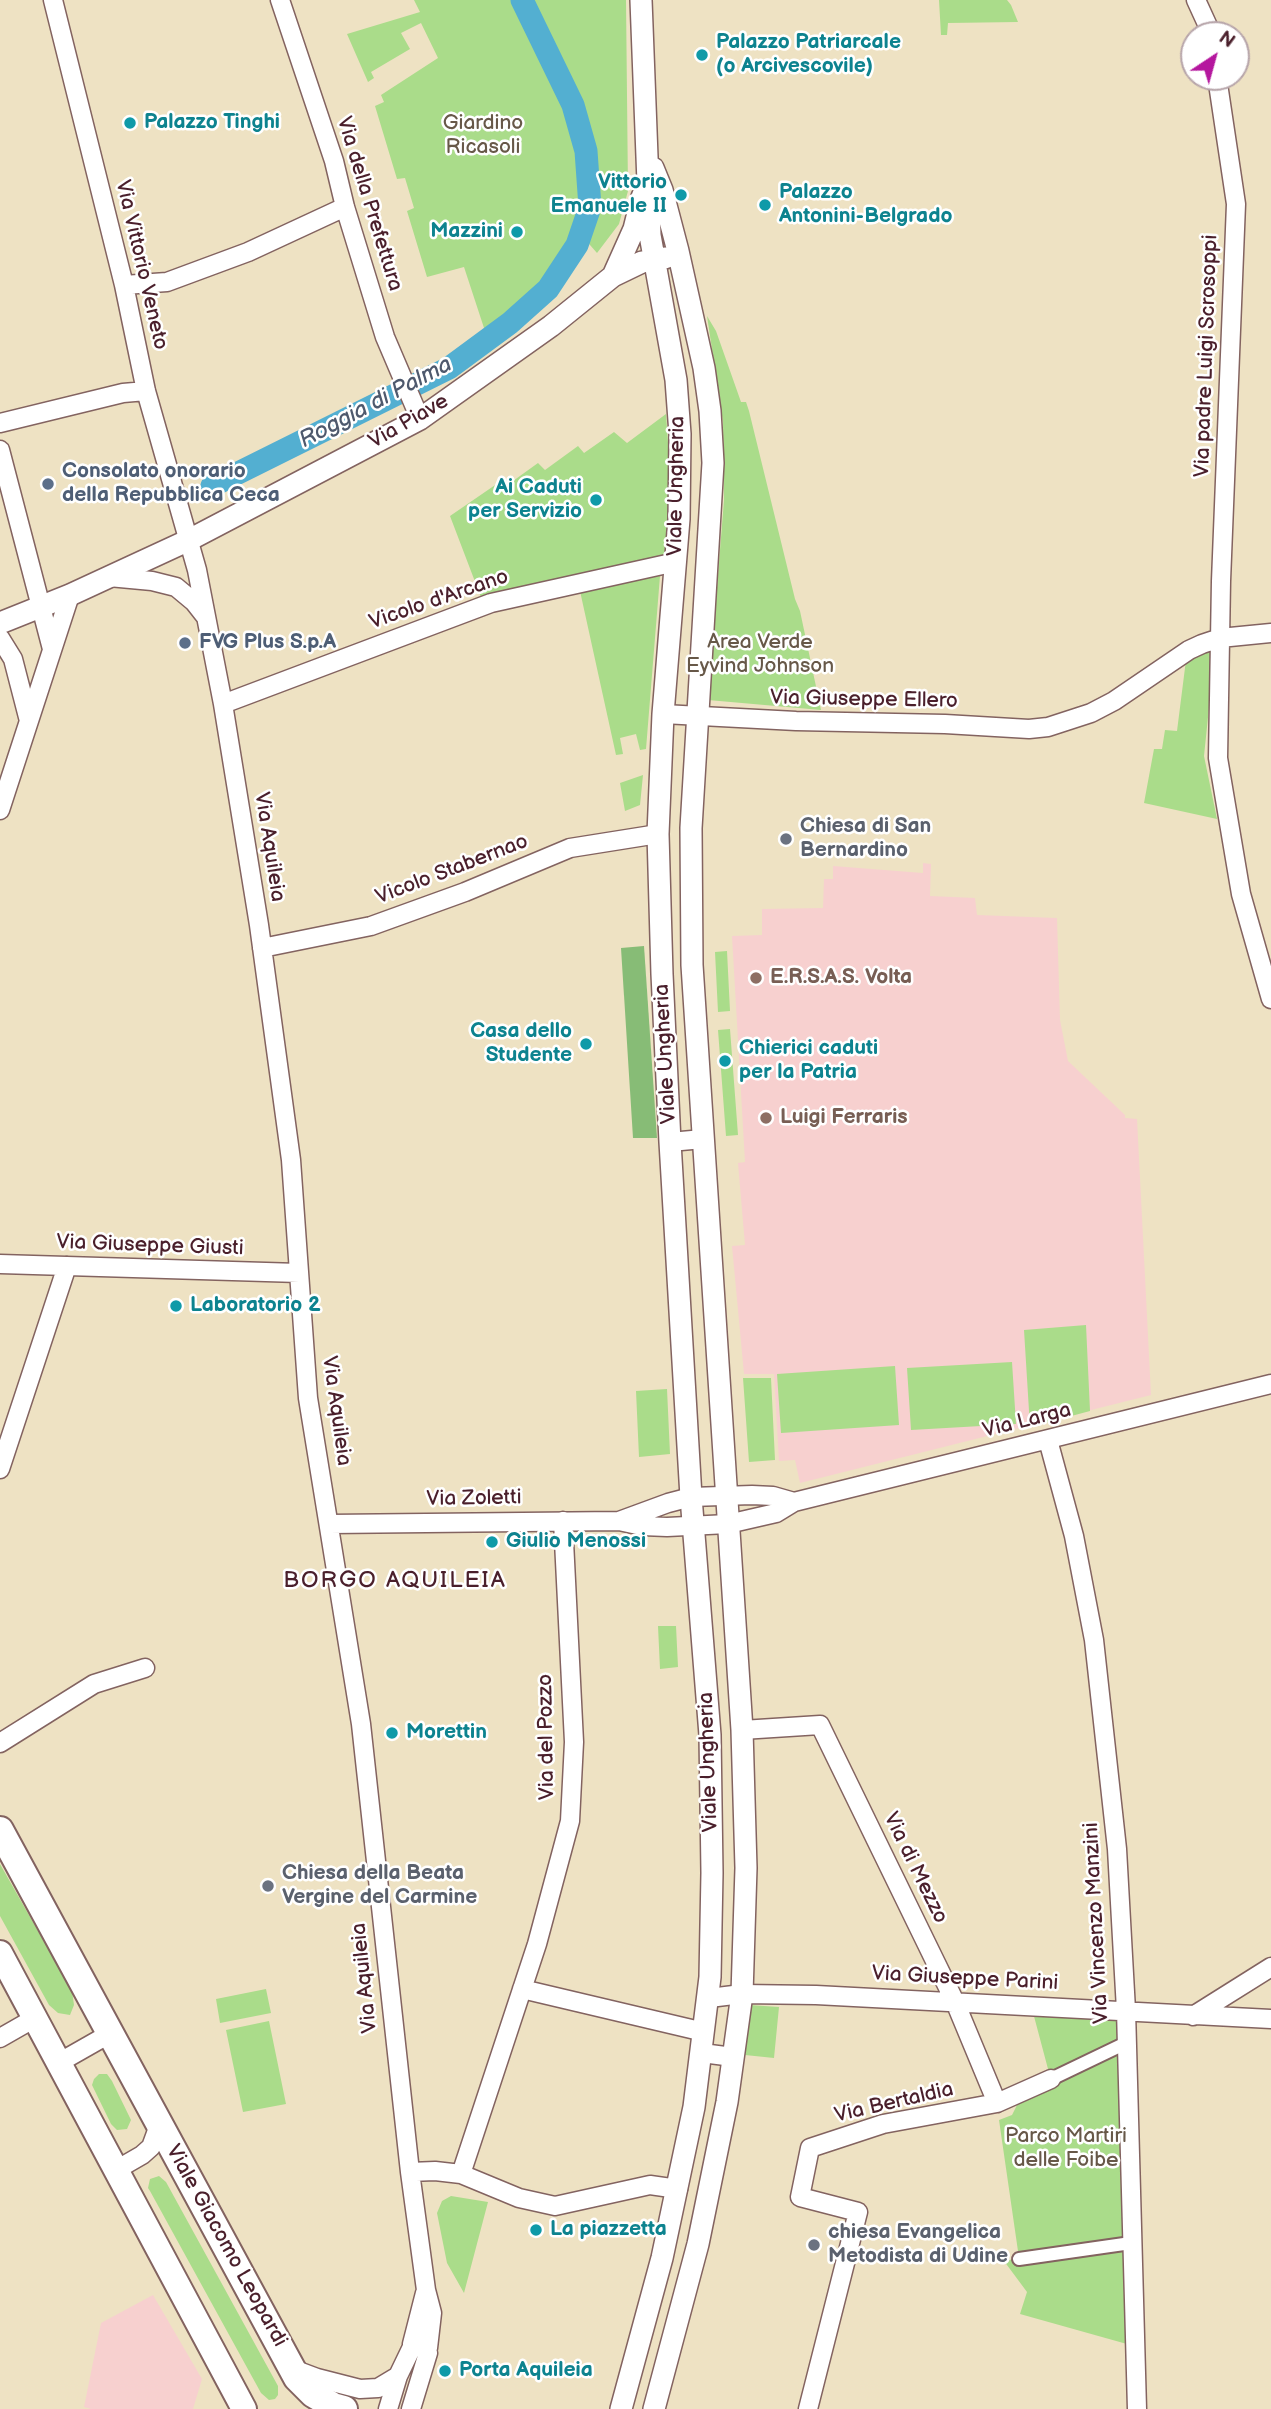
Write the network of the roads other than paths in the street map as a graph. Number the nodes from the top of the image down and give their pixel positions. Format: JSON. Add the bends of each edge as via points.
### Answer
{"nodes":[{"id":1,"x":53,"y":0,"type":"edge"},
{"id":2,"x":280,"y":0,"type":"edge"},
{"id":3,"x":641,"y":0,"type":"edge"},
{"id":4,"x":1196,"y":0,"type":"edge"},
{"id":5,"x":1206,"y":21,"type":"edge"},
{"id":6,"x":1219,"y":91,"type":"edge"},
{"id":7,"x":646,"y":150,"type":"junction"},
{"id":8,"x":647,"y":174,"type":"junction"},
{"id":9,"x":662,"y":190,"type":"junction"},
{"id":10,"x":345,"y":207,"type":"junction"},
{"id":11,"x":650,"y":235,"type":"junction"},
{"id":12,"x":653,"y":259,"type":"junction"},
{"id":13,"x":680,"y":264,"type":"junction"},
{"id":14,"x":613,"y":276,"type":"junction"},
{"id":15,"x":124,"y":285,"type":"junction"},
{"id":16,"x":663,"y":305,"type":"junction"},
{"id":17,"x":146,"y":391,"type":"junction"},
{"id":18,"x":420,"y":419,"type":"junction"},
{"id":19,"x":0,"y":423,"type":"edge"},
{"id":20,"x":0,"y":450,"type":"edge"},
{"id":21,"x":189,"y":540,"type":"junction"},
{"id":22,"x":676,"y":562,"type":"junction"},
{"id":23,"x":109,"y":577,"type":"junction"},
{"id":24,"x":70,"y":595,"type":"junction"},
{"id":25,"x":42,"y":606,"type":"junction"},
{"id":26,"x":205,"y":616,"type":"junction"},
{"id":27,"x":0,"y":623,"type":"edge"},
{"id":28,"x":1271,"y":633,"type":"edge"},
{"id":29,"x":0,"y":638,"type":"edge"},
{"id":30,"x":1220,"y":638,"type":"junction"},
{"id":31,"x":52,"y":649,"type":"junction"},
{"id":32,"x":223,"y":704,"type":"junction"},
{"id":33,"x":663,"y":714,"type":"junction"},
{"id":34,"x":697,"y":716,"type":"junction"},
{"id":35,"x":29,"y":721,"type":"junction"},
{"id":36,"x":0,"y":810,"type":"edge"},
{"id":37,"x":658,"y":834,"type":"junction"},
{"id":38,"x":262,"y":948,"type":"junction"},
{"id":39,"x":1271,"y":999,"type":"edge"},
{"id":40,"x":703,"y":1139,"type":"junction"},
{"id":41,"x":670,"y":1142,"type":"junction"},
{"id":42,"x":0,"y":1264,"type":"edge"},
{"id":43,"x":67,"y":1266,"type":"junction"},
{"id":44,"x":299,"y":1273,"type":"junction"},
{"id":45,"x":1271,"y":1384,"type":"edge"},
{"id":46,"x":1048,"y":1440,"type":"junction"},
{"id":47,"x":0,"y":1469,"type":"edge"},
{"id":48,"x":727,"y":1495,"type":"junction"},
{"id":49,"x":691,"y":1497,"type":"junction"},
{"id":50,"x":794,"y":1502,"type":"junction"},
{"id":51,"x":563,"y":1521,"type":"junction"},
{"id":52,"x":619,"y":1521,"type":"junction"},
{"id":53,"x":330,"y":1524,"type":"junction"},
{"id":54,"x":728,"y":1524,"type":"junction"},
{"id":55,"x":694,"y":1526,"type":"junction"},
{"id":56,"x":145,"y":1668,"type":"dead end"},
{"id":57,"x":742,"y":1730,"type":"junction"},
{"id":58,"x":0,"y":1743,"type":"edge"},
{"id":59,"x":0,"y":1830,"type":"edge"},
{"id":60,"x":0,"y":1953,"type":"edge"},
{"id":61,"x":1271,"y":1967,"type":"edge"},
{"id":62,"x":522,"y":1989,"type":"junction"},
{"id":63,"x":741,"y":1994,"type":"junction"},
{"id":64,"x":709,"y":1998,"type":"junction"},
{"id":65,"x":955,"y":2002,"type":"junction"},
{"id":66,"x":1126,"y":2010,"type":"junction"},
{"id":67,"x":1193,"y":2016,"type":"junction"},
{"id":68,"x":36,"y":2018,"type":"junction"},
{"id":69,"x":1271,"y":2019,"type":"edge"},
{"id":70,"x":111,"y":2033,"type":"junction"},
{"id":71,"x":0,"y":2038,"type":"edge"},
{"id":72,"x":703,"y":2043,"type":"junction"},
{"id":73,"x":1126,"y":2043,"type":"junction"},
{"id":74,"x":733,"y":2057,"type":"junction"},
{"id":75,"x":60,"y":2062,"type":"junction"},
{"id":76,"x":1051,"y":2079,"type":"joint"},
{"id":77,"x":997,"y":2103,"type":"junction"},
{"id":78,"x":159,"y":2125,"type":"junction"},
{"id":79,"x":116,"y":2170,"type":"junction"},
{"id":80,"x":410,"y":2172,"type":"junction"},
{"id":81,"x":461,"y":2174,"type":"junction"},
{"id":82,"x":678,"y":2189,"type":"junction"},
{"id":83,"x":1131,"y":2243,"type":"junction"},
{"id":84,"x":1019,"y":2259,"type":"dead end"},
{"id":85,"x":420,"y":2349,"type":"junction"},
{"id":86,"x":292,"y":2368,"type":"junction"},
{"id":87,"x":391,"y":2381,"type":"junction"},
{"id":88,"x":244,"y":2409,"type":"edge"},
{"id":89,"x":344,"y":2409,"type":"edge"},
{"id":90,"x":387,"y":2409,"type":"edge"},
{"id":91,"x":411,"y":2409,"type":"edge"},
{"id":92,"x":621,"y":2409,"type":"edge"},
{"id":93,"x":654,"y":2409,"type":"edge"},
{"id":94,"x":808,"y":2409,"type":"edge"},
{"id":95,"x":1137,"y":2409,"type":"edge"}],
"edges":[{"from":1,"to":15,"type":"street","name":"Via Vittorio Veneto"},
{"from":2,"to":10,"type":"street","name":"Via della Prefettura"},
{"from":3,"to":7,"type":"street","name":"Viale Ungheria"},
{"from":4,"to":5,"type":"street"},
{"from":6,"to":30,"type":"street","name":"Via padre Luigi Scrosoppi","via":[[1236,204]]},
{"from":7,"to":8,"type":"street","name":"Viale Ungheria"},
{"from":7,"to":9,"type":"street","name":"Viale Ungheria"},
{"from":8,"to":11,"type":"street","name":"Viale Ungheria"},
{"from":8,"to":14,"type":"street","via":[[634,229]]},
{"from":9,"to":11,"type":"street","via":[[661,208]]},
{"from":9,"to":13,"type":"street","name":"Viale Ungheria"},
{"from":10,"to":15,"type":"street","via":[[248,252],[167,282]]},
{"from":10,"to":18,"type":"street","name":"Via della Prefettura","via":[[385,337]]},
{"from":11,"to":12,"type":"street","name":"Viale Ungheria"},
{"from":11,"to":14,"type":"street"},
{"from":12,"to":13,"type":"street"},
{"from":12,"to":14,"type":"street"},
{"from":12,"to":16,"type":"street","name":"Viale Ungheria"},
{"from":13,"to":34,"type":"street","name":"Viale Ungheria","via":[[704,368],[713,463]]},
{"from":14,"to":16,"type":"street","via":[[641,280]]},
{"from":14,"to":18,"type":"street","name":"Via Piave"},
{"from":15,"to":17,"type":"street","name":"Via Vittorio Veneto"},
{"from":16,"to":22,"type":"street","name":"Viale Ungheria","via":[[680,434]]},
{"from":17,"to":19,"type":"street"},
{"from":17,"to":21,"type":"street","name":"Via Vittorio Veneto"},
{"from":18,"to":21,"type":"street","name":"Via Piave"},
{"from":20,"to":25,"type":"street"},
{"from":21,"to":23,"type":"street","name":"Via Piave"},
{"from":21,"to":26,"type":"street","name":"Via Aquileia"},
{"from":22,"to":32,"type":"street","name":"Vicolo d'Arcano","via":[[491,603]]},
{"from":22,"to":33,"type":"street","name":"Viale Ungheria"},
{"from":23,"to":24,"type":"street","name":"Via Piave"},
{"from":23,"to":26,"type":"street","via":[[176,587]]},
{"from":24,"to":25,"type":"street","name":"Via Piave"},
{"from":24,"to":31,"type":"street"},
{"from":25,"to":27,"type":"street","name":"Via Piave"},
{"from":25,"to":31,"type":"street"},
{"from":26,"to":32,"type":"street","name":"Via Aquileia"},
{"from":28,"to":30,"type":"street","name":"Via Giuseppe Ellero"},
{"from":29,"to":35,"type":"street","via":[[13,659]]},
{"from":30,"to":34,"type":"street","name":"Via Giuseppe Ellero","via":[[1189,650],[1091,713],[1029,729]]},
{"from":30,"to":39,"type":"street","name":"Via padre Luigi Scrosoppi","via":[[1219,758],[1241,894]]},
{"from":31,"to":35,"type":"street"},
{"from":32,"to":38,"type":"street","name":"Via Aquileia"},
{"from":33,"to":34,"type":"street"},
{"from":33,"to":37,"type":"street","name":"Viale Ungheria"},
{"from":34,"to":40,"type":"street","name":"Viale Ungheria","via":[[691,828],[692,965]]},
{"from":35,"to":36,"type":"street"},
{"from":37,"to":38,"type":"street","name":"Vicolo Stabernao","via":[[570,848],[372,926]]},
{"from":37,"to":41,"type":"street","name":"Viale Ungheria"},
{"from":38,"to":44,"type":"street","name":"Via Aquileia","via":[[290,1160]]},
{"from":40,"to":41,"type":"street","name":"Viale Ungheria"},
{"from":40,"to":48,"type":"street","name":"Viale Ungheria"},
{"from":41,"to":49,"type":"street","name":"Viale Ungheria"},
{"from":42,"to":43,"type":"street","name":"Via Giuseppe Giusti"},
{"from":43,"to":44,"type":"street","name":"Via Giuseppe Giusti"},
{"from":43,"to":47,"type":"street"},
{"from":44,"to":53,"type":"street","name":"Via Aquileia","via":[[308,1398]]},
{"from":45,"to":46,"type":"street","name":"Via Larga"},
{"from":46,"to":50,"type":"street","name":"Via Larga"},
{"from":46,"to":66,"type":"street","name":"Via Vincenzo Manzini","via":[[1074,1536],[1094,1640],[1117,1849]]},
{"from":48,"to":49,"type":"street"},
{"from":48,"to":50,"type":"street","name":"Via Larga","via":[[773,1496]]},
{"from":48,"to":54,"type":"street","name":"Viale Ungheria"},
{"from":49,"to":52,"type":"street","name":"Via Zoletti"},
{"from":49,"to":55,"type":"street","name":"Viale Ungheria"},
{"from":50,"to":54,"type":"street","name":"Via Larga","via":[[776,1513]]},
{"from":51,"to":52,"type":"street","name":"Via Zoletti"},
{"from":51,"to":53,"type":"street","name":"Via Zoletti"},
{"from":51,"to":62,"type":"street","name":"Via del Pozzo","via":[[574,1742],[570,1821]]},
{"from":52,"to":55,"type":"street","name":"Via Zoletti"},
{"from":53,"to":80,"type":"street","name":"Via Aquileia","via":[[360,1724]]},
{"from":54,"to":55,"type":"street"},
{"from":54,"to":57,"type":"street","name":"Viale Ungheria"},
{"from":55,"to":64,"type":"street","name":"Viale Ungheria","via":[[711,1743]]},
{"from":56,"to":58,"type":"street","via":[[94,1684]]},
{"from":57,"to":63,"type":"street","name":"Viale Ungheria","via":[[746,1868]]},
{"from":57,"to":65,"type":"street","name":"Via di Mezzo","via":[[820,1725]]},
{"from":59,"to":70,"type":"main road","name":"Viale Giacomo Leopardi"},
{"from":60,"to":68,"type":"main road"},
{"from":61,"to":67,"type":"street"},
{"from":62,"to":72,"type":"street"},
{"from":62,"to":81,"type":"street","name":"Via del Pozzo"},
{"from":63,"to":64,"type":"street"},
{"from":63,"to":65,"type":"street","name":"Via Giuseppe Parini"},
{"from":63,"to":74,"type":"street","name":"Viale Ungheria"},
{"from":64,"to":72,"type":"street","name":"Viale Ungheria"},
{"from":65,"to":66,"type":"street","name":"Via Giuseppe Parini"},
{"from":65,"to":77,"type":"street","name":"Via di Mezzo"},
{"from":66,"to":67,"type":"street","name":"Via Giuseppe Parini"},
{"from":66,"to":73,"type":"street","name":"Via Vincenzo Manzini"},
{"from":67,"to":69,"type":"street","name":"Via Giuseppe Parini"},
{"from":68,"to":71,"type":"street"},
{"from":68,"to":75,"type":"main road"},
{"from":70,"to":75,"type":"street"},
{"from":70,"to":78,"type":"main road","name":"Viale Giacomo Leopardi"},
{"from":72,"to":74,"type":"street"},
{"from":72,"to":82,"type":"street","name":"Viale Ungheria"},
{"from":73,"to":76,"type":"street"},
{"from":73,"to":83,"type":"street","name":"Via Vincenzo Manzini"},
{"from":74,"to":93,"type":"street","name":"Viale Ungheria","via":[[698,2244]]},
{"from":75,"to":79,"type":"main road"},
{"from":76,"to":77,"type":"street","name":"Via Bertaldia"},
{"from":77,"to":94,"type":"street","name":"Via Bertaldia","via":[[883,2124],[810,2148],[800,2197],[858,2212]]},
{"from":78,"to":79,"type":"street","name":"Viale Giacomo Leopardi","via":[[150,2147]]},
{"from":78,"to":86,"type":"main road","name":"Viale Giacomo Leopardi"},
{"from":79,"to":88,"type":"main road"},
{"from":80,"to":81,"type":"street"},
{"from":80,"to":85,"type":"street","name":"Via Aquileia","via":[[426,2290]]},
{"from":81,"to":82,"type":"street","via":[[519,2198],[555,2206],[650,2185]]},
{"from":82,"to":92,"type":"street","name":"Viale Ungheria"},
{"from":83,"to":84,"type":"street"},
{"from":83,"to":95,"type":"street","name":"Via Vincenzo Manzini"},
{"from":85,"to":87,"type":"street","name":"Via Aquileia"},
{"from":85,"to":91,"type":"street","name":"Via Aquileia"},
{"from":86,"to":87,"type":"street","via":[[360,2389]]},
{"from":86,"to":89,"type":"main road","name":"Viale Giacomo Leopardi","via":[[313,2394]]},
{"from":87,"to":90,"type":"street","name":"Via Aquileia"}]}
